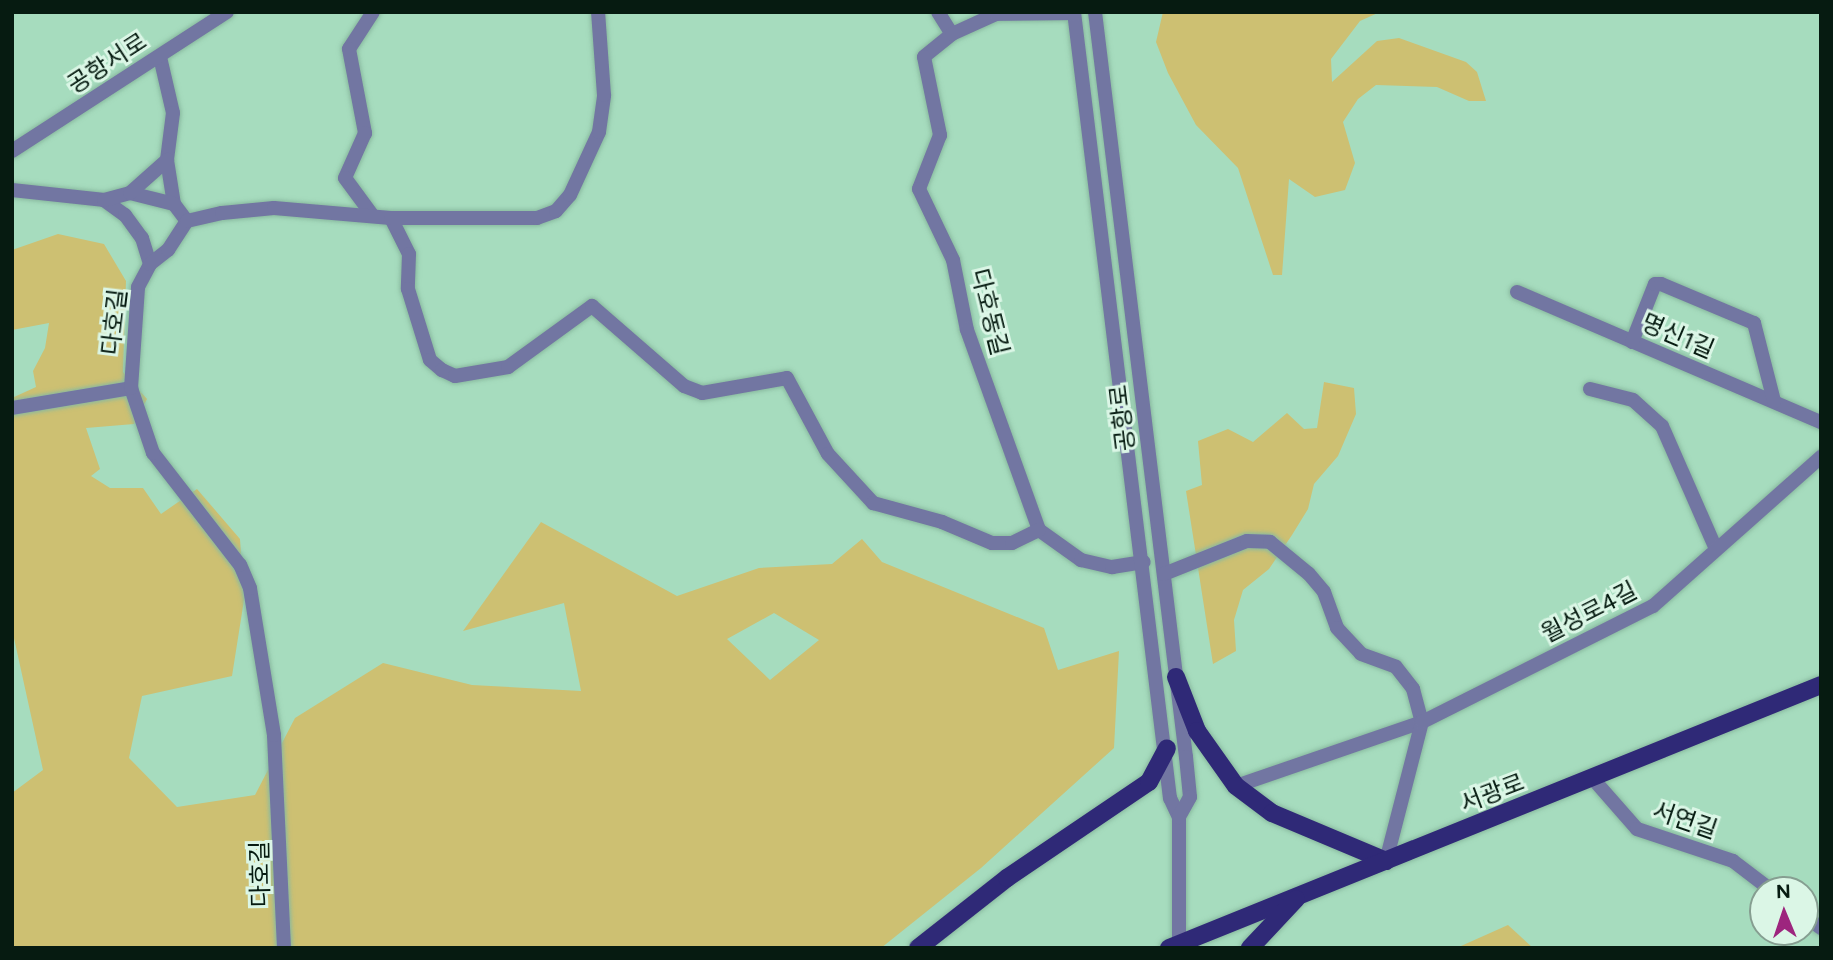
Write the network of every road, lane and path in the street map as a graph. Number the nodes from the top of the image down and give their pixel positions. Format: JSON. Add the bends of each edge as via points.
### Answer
{"nodes":[{"id":1,"x":227,"y":12,"type":"edge"},
{"id":2,"x":373,"y":12,"type":"edge"},
{"id":3,"x":598,"y":12,"type":"edge"},
{"id":4,"x":938,"y":12,"type":"edge"},
{"id":5,"x":1074,"y":12,"type":"edge"},
{"id":6,"x":1095,"y":12,"type":"edge"},
{"id":7,"x":952,"y":34,"type":"junction"},
{"id":8,"x":160,"y":57,"type":"junction"},
{"id":9,"x":12,"y":152,"type":"edge"},
{"id":10,"x":167,"y":160,"type":"junction"},
{"id":11,"x":12,"y":190,"type":"edge"},
{"id":12,"x":130,"y":193,"type":"junction"},
{"id":13,"x":104,"y":200,"type":"junction"},
{"id":14,"x":174,"y":204,"type":"junction"},
{"id":15,"x":373,"y":216,"type":"junction"},
{"id":16,"x":391,"y":218,"type":"junction"},
{"id":17,"x":187,"y":221,"type":"junction"},
{"id":18,"x":150,"y":264,"type":"junction"},
{"id":19,"x":1517,"y":292,"type":"dead end"},
{"id":20,"x":1632,"y":342,"type":"junction"},
{"id":21,"x":131,"y":388,"type":"junction"},
{"id":22,"x":1590,"y":389,"type":"dead end"},
{"id":23,"x":1774,"y":401,"type":"junction"},
{"id":24,"x":12,"y":408,"type":"edge"},
{"id":25,"x":1821,"y":422,"type":"edge"},
{"id":26,"x":1821,"y":457,"type":"edge"},
{"id":27,"x":1040,"y":530,"type":"junction"},
{"id":28,"x":1716,"y":549,"type":"junction"},
{"id":29,"x":1144,"y":562,"type":"junction"},
{"id":30,"x":1164,"y":574,"type":"junction"},
{"id":31,"x":1176,"y":677,"type":"junction"},
{"id":32,"x":1821,"y":685,"type":"edge"},
{"id":33,"x":1422,"y":722,"type":"junction"},
{"id":34,"x":1167,"y":748,"type":"junction"},
{"id":35,"x":1594,"y":780,"type":"junction"},
{"id":36,"x":1236,"y":786,"type":"junction"},
{"id":37,"x":1179,"y":817,"type":"junction"},
{"id":38,"x":1386,"y":861,"type":"junction"},
{"id":39,"x":1753,"y":876,"type":"edge"},
{"id":40,"x":1301,"y":894,"type":"junction"},
{"id":41,"x":1176,"y":946,"type":"edge"},
{"id":42,"x":284,"y":948,"type":"edge"},
{"id":43,"x":918,"y":948,"type":"edge"},
{"id":44,"x":1250,"y":948,"type":"edge"}],
"edges":[{"from":1,"to":8,"type":"street","name":"공항서로"},
{"from":2,"to":15,"type":"street","via":[[349,48],[365,133],[345,178]]},
{"from":3,"to":16,"type":"street","via":[[604,95],[599,132],[570,195],[556,211],[537,218]]},
{"from":4,"to":7,"type":"street"},
{"from":5,"to":7,"type":"street","via":[[996,14]]},
{"from":5,"to":29,"type":"street","name":"공항로"},
{"from":6,"to":30,"type":"street","name":"공항로"},
{"from":7,"to":27,"type":"street","name":"다호동길","via":[[923,57],[940,135],[919,189],[953,260],[967,330]]},
{"from":8,"to":9,"type":"street","name":"공항서로"},
{"from":8,"to":10,"type":"street","via":[[173,113]]},
{"from":10,"to":12,"type":"street"},
{"from":10,"to":14,"type":"street"},
{"from":11,"to":13,"type":"street"},
{"from":12,"to":13,"type":"street"},
{"from":12,"to":14,"type":"street"},
{"from":13,"to":18,"type":"street","via":[[137,231]]},
{"from":14,"to":17,"type":"street"},
{"from":15,"to":16,"type":"street"},
{"from":15,"to":17,"type":"street","via":[[274,208]]},
{"from":16,"to":27,"type":"street","via":[[409,254],[408,289],[430,360],[442,370],[455,376],[508,367],[592,306],[684,386],[702,393],[787,378],[828,454],[873,503],[942,522],[992,543],[1012,543]]},
{"from":17,"to":18,"type":"street","name":"다호길","via":[[168,250]]},
{"from":18,"to":21,"type":"street","name":"다호길","via":[[138,288]]},
{"from":19,"to":20,"type":"street","name":"명신1길"},
{"from":20,"to":23,"type":"street","name":"명신1길"},
{"from":20,"to":23,"type":"street","via":[[1655,284],[1661,284],[1754,323]]},
{"from":21,"to":24,"type":"street"},
{"from":21,"to":42,"type":"street","name":"다호길","via":[[153,453],[240,565],[250,588],[274,736]]},
{"from":22,"to":28,"type":"street","via":[[1633,400],[1661,426]]},
{"from":23,"to":25,"type":"street","name":"명신1길"},
{"from":26,"to":28,"type":"street","name":"월성로4길"},
{"from":27,"to":29,"type":"street","via":[[1081,561],[1112,567]]},
{"from":28,"to":33,"type":"street","name":"월성로4길","via":[[1653,606]]},
{"from":29,"to":34,"type":"street","name":"공항로"},
{"from":30,"to":31,"type":"street","name":"공항로"},
{"from":30,"to":33,"type":"street","via":[[1247,541],[1270,542],[1317,583],[1337,628],[1361,654],[1406,674]]},
{"from":31,"to":36,"type":"main road","via":[[1197,731]]},
{"from":31,"to":37,"type":"street","name":"공항로","via":[[1190,797]]},
{"from":32,"to":35,"type":"main road","name":"서광로"},
{"from":33,"to":36,"type":"street","name":"월성로4길"},
{"from":33,"to":38,"type":"street"},
{"from":34,"to":37,"type":"street","name":"공항로","via":[[1170,798]]},
{"from":34,"to":43,"type":"main road","via":[[1149,782],[1007,878]]},
{"from":35,"to":38,"type":"main road","name":"서광로"},
{"from":35,"to":39,"type":"street","name":"서연길","via":[[1637,829],[1733,861]]},
{"from":36,"to":38,"type":"main road","via":[[1272,813]]},
{"from":37,"to":41,"type":"street","name":"공항로"},
{"from":38,"to":40,"type":"main road","name":"서광로"},
{"from":40,"to":41,"type":"main road","name":"서광로"},
{"from":40,"to":44,"type":"main road"}]}
